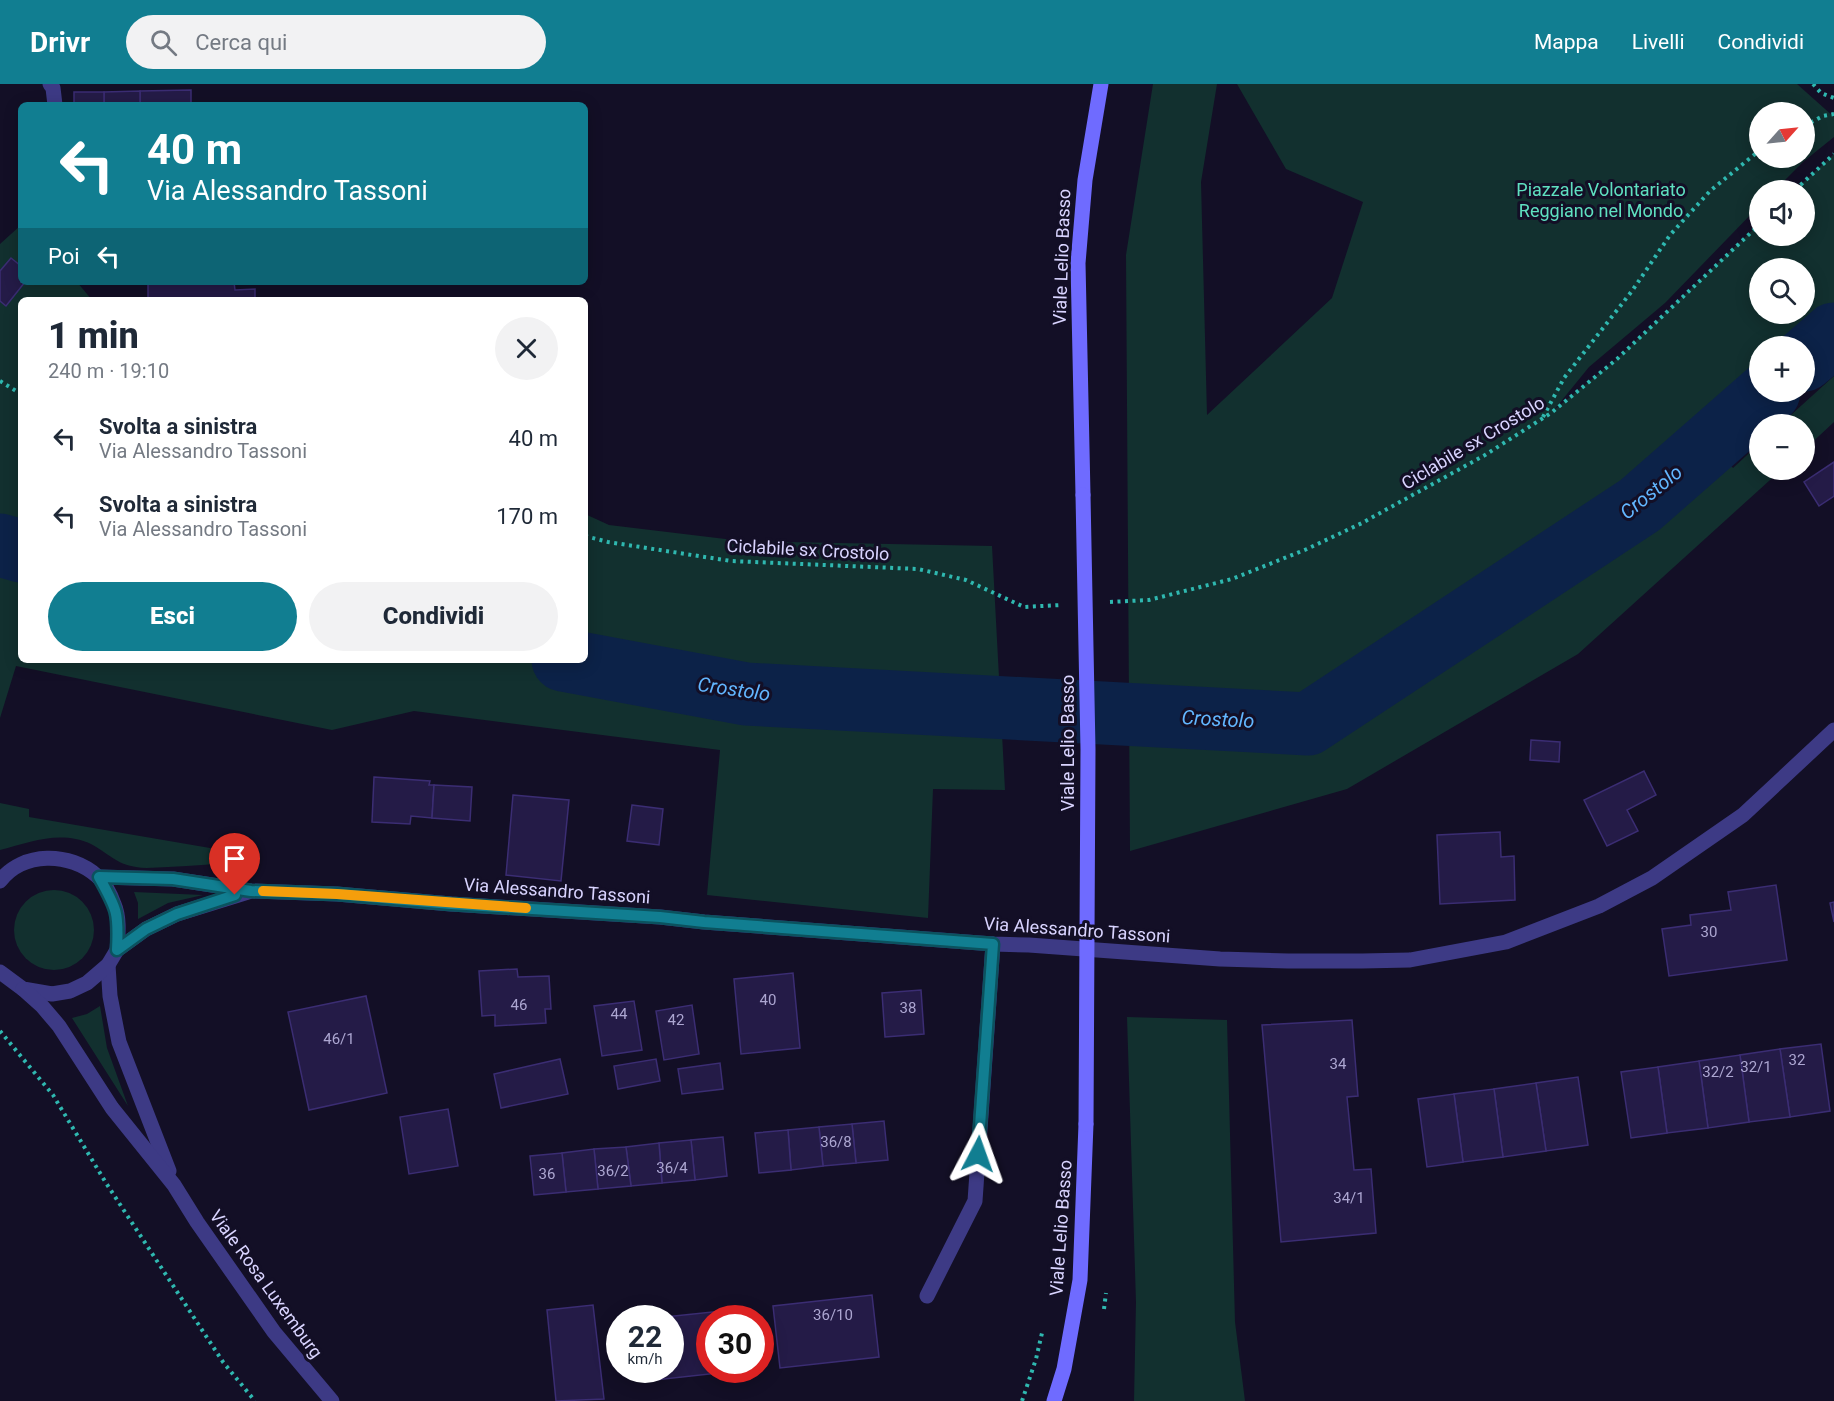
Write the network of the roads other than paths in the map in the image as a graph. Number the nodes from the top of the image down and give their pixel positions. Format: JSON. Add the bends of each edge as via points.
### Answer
{"nodes":[{"id":1,"x":50,"y":84,"type":"edge"},
{"id":2,"x":1101,"y":84,"type":"edge"},
{"id":3,"x":55,"y":102,"type":"edge"},
{"id":4,"x":1834,"y":730,"type":"edge"},
{"id":5,"x":2,"y":876,"type":"edge"},
{"id":6,"x":99,"y":877,"type":"junction"},
{"id":7,"x":251,"y":891,"type":"junction"},
{"id":8,"x":993,"y":944,"type":"junction"},
{"id":9,"x":117,"y":950,"type":"junction"},
{"id":10,"x":108,"y":965,"type":"junction"},
{"id":11,"x":0,"y":972,"type":"edge"},
{"id":12,"x":23,"y":989,"type":"junction"},
{"id":13,"x":174,"y":1185,"type":"junction"},
{"id":14,"x":927,"y":1296,"type":"dead end"},
{"id":15,"x":332,"y":1401,"type":"edge"},
{"id":16,"x":1054,"y":1401,"type":"edge"}],
"edges":[{"from":1,"to":3,"type":"street"},
{"from":2,"to":16,"type":"main road","name":"Viale Lelio Basso","bridge":true,"via":[[1085,180],[1078,263],[1088,749],[1086,1124],[1080,1280],[1064,1369]]},
{"from":4,"to":8,"type":"street","name":"Via Alessandro Tassoni","via":[[1743,815],[1652,878],[1599,906],[1506,942],[1410,960],[1362,961],[1220,959]]},
{"from":5,"to":6,"type":"street","name":"Via Alessandro Tassoni","via":[[20,864],[55,858],[73,862]]},
{"from":6,"to":7,"type":"street","name":"Via Alessandro Tassoni","via":[[173,879]]},
{"from":6,"to":9,"type":"street","name":"Via Alessandro Tassoni","via":[[115,905]]},
{"from":7,"to":8,"type":"street","name":"Via Alessandro Tassoni","via":[[660,917]]},
{"from":7,"to":9,"type":"street","name":"Via Alessandro Tassoni","via":[[177,914],[146,929]]},
{"from":8,"to":14,"type":"street","via":[[975,1201]]},
{"from":9,"to":10,"type":"street","name":"Via Alessandro Tassoni"},
{"from":10,"to":12,"type":"street","name":"Via Alessandro Tassoni","via":[[70,992],[52,994]]},
{"from":10,"to":13,"type":"street","name":"Viale Rosa Luxemburg","via":[[119,1042]]},
{"from":11,"to":12,"type":"street","name":"Via Alessandro Tassoni"},
{"from":12,"to":13,"type":"street","name":"Viale Rosa Luxemburg","via":[[59,1026],[112,1108]]},
{"from":13,"to":15,"type":"street","name":"Viale Rosa Luxemburg","via":[[274,1332]]}]}
